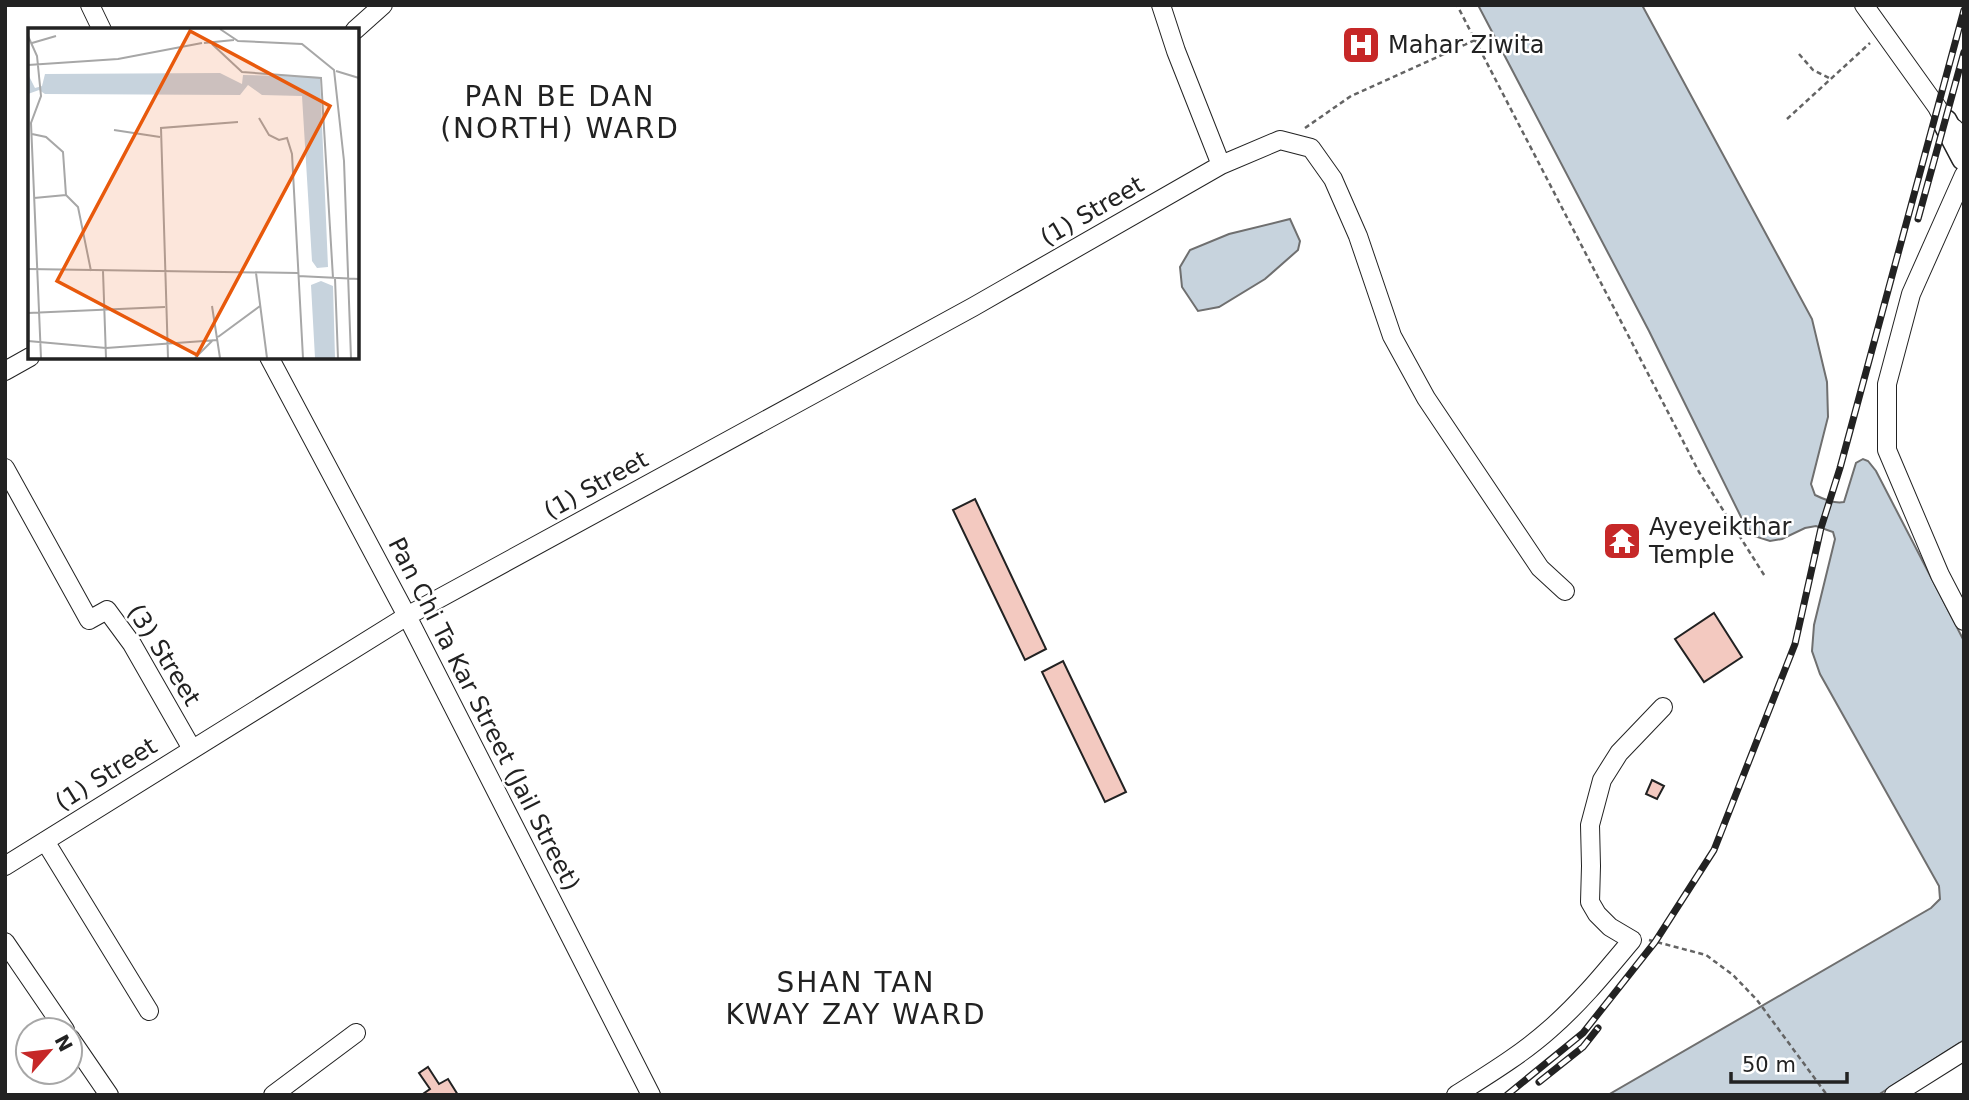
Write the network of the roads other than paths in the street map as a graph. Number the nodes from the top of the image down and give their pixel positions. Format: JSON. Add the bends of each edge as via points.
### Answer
{"nodes":[{"id":1,"x":90,"y":5,"type":"edge"},
{"id":2,"x":383,"y":5,"type":"edge"},
{"id":3,"x":1161,"y":5,"type":"edge"},
{"id":4,"x":1864,"y":5,"type":"edge"},
{"id":5,"x":101,"y":28,"type":"edge"},
{"id":6,"x":357,"y":28,"type":"edge"},
{"id":7,"x":1954,"y":128,"type":"edge"},
{"id":8,"x":1964,"y":158,"type":"edge"},
{"id":9,"x":1220,"y":165,"type":"junction"},
{"id":10,"x":1964,"y":175,"type":"edge"},
{"id":11,"x":28,"y":357,"type":"edge"},
{"id":12,"x":270,"y":359,"type":"edge"},
{"id":13,"x":5,"y":371,"type":"edge"},
{"id":14,"x":5,"y":468,"type":"edge"},
{"id":15,"x":1566,"y":591,"type":"dead end"},
{"id":16,"x":407,"y":616,"type":"junction"},
{"id":17,"x":1964,"y":621,"type":"edge"},
{"id":18,"x":1663,"y":707,"type":"dead end"},
{"id":19,"x":192,"y":749,"type":"junction"},
{"id":20,"x":45,"y":841,"type":"junction"},
{"id":21,"x":5,"y":866,"type":"edge"},
{"id":22,"x":5,"y":942,"type":"edge"},
{"id":23,"x":149,"y":1011,"type":"dead end"},
{"id":24,"x":55,"y":1016,"type":"edge"},
{"id":25,"x":356,"y":1032,"type":"dead end"},
{"id":26,"x":1964,"y":1051,"type":"edge"},
{"id":27,"x":84,"y":1059,"type":"edge"},
{"id":28,"x":108,"y":1095,"type":"edge"},
{"id":29,"x":273,"y":1095,"type":"edge"},
{"id":30,"x":651,"y":1095,"type":"edge"},
{"id":31,"x":1456,"y":1095,"type":"edge"},
{"id":32,"x":1894,"y":1095,"type":"edge"}],
"edges":[{"from":1,"to":5,"type":"street"},
{"from":2,"to":6,"type":"street"},
{"from":3,"to":9,"type":"street"},
{"from":4,"to":7,"type":"street"},
{"from":7,"to":8,"type":"highway"},
{"from":9,"to":15,"type":"street","name":"(1) Street","via":[[1280,140],[1311,148],[1333,179],[1392,336],[1426,398],[1540,568]]},
{"from":9,"to":16,"type":"street","name":"(1) Street","via":[[973,307]]},
{"from":10,"to":17,"type":"street","via":[[1911,293],[1886,384],[1887,450]]},
{"from":11,"to":13,"type":"street"},
{"from":12,"to":16,"type":"street","name":"Pan Chi Ta Kar Street (Jail Street)"},
{"from":14,"to":19,"type":"street","name":"(3) Street","via":[[89,620],[107,610],[132,644]]},
{"from":16,"to":19,"type":"street","name":"(1) Street"},
{"from":16,"to":30,"type":"street","name":"Pan Chi Ta Kar Street (Jail Street)"},
{"from":18,"to":31,"type":"street","via":[[1619,753],[1602,780],[1590,825],[1590,902],[1610,927],[1632,940],[1550,1029]]},
{"from":19,"to":20,"type":"street","name":"(1) Street"},
{"from":20,"to":21,"type":"street","name":"(1) Street"},
{"from":20,"to":23,"type":"street"},
{"from":22,"to":24,"type":"street"},
{"from":25,"to":29,"type":"street"},
{"from":26,"to":32,"type":"street"},
{"from":27,"to":28,"type":"street"}]}
